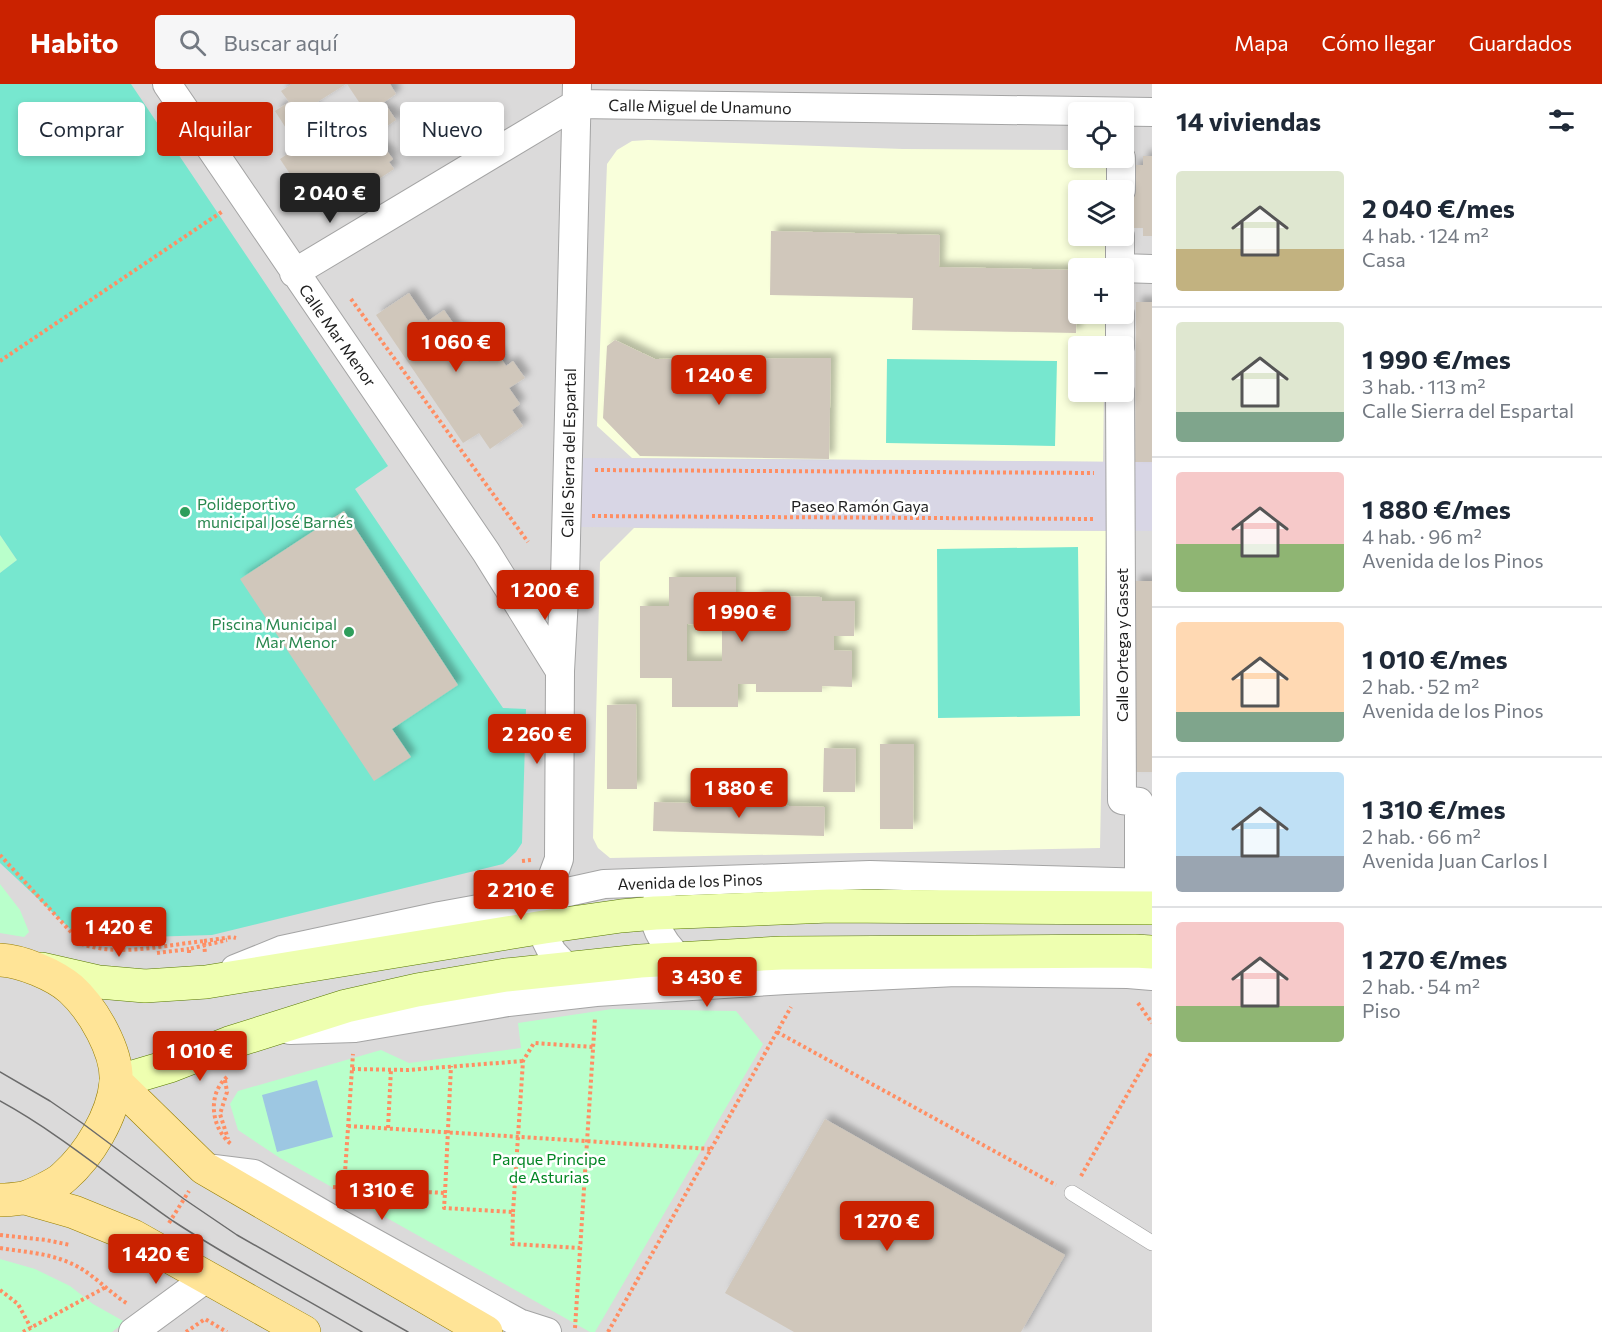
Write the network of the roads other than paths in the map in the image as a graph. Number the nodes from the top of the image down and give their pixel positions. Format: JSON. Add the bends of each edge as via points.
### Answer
{"nodes":[{"id":1,"x":167,"y":84,"type":"edge"},
{"id":2,"x":577,"y":94,"type":"edge"},
{"id":3,"x":719,"y":95,"type":"edge"},
{"id":4,"x":886,"y":96,"type":"edge"},
{"id":5,"x":1068,"y":108,"type":"edge"},
{"id":6,"x":1134,"y":112,"type":"edge"},
{"id":7,"x":1152,"y":112,"type":"edge"},
{"id":8,"x":1134,"y":268,"type":"edge"},
{"id":9,"x":1152,"y":269,"type":"edge"},
{"id":10,"x":294,"y":273,"type":"junction"},
{"id":11,"x":1120,"y":402,"type":"edge"},
{"id":12,"x":565,"y":580,"type":"junction"},
{"id":13,"x":508,"y":588,"type":"junction"},
{"id":14,"x":560,"y":671,"type":"junction"},
{"id":15,"x":543,"y":862,"type":"junction"},
{"id":16,"x":682,"y":880,"type":"junction"},
{"id":17,"x":604,"y":884,"type":"junction"},
{"id":18,"x":1148,"y":891,"type":"edge"},
{"id":19,"x":545,"y":912,"type":"junction"},
{"id":20,"x":655,"y":913,"type":"junction"},
{"id":21,"x":1152,"y":952,"type":"edge"},
{"id":22,"x":679,"y":959,"type":"junction"},
{"id":23,"x":14,"y":962,"type":"edge"},
{"id":24,"x":566,"y":968,"type":"junction"},
{"id":25,"x":724,"y":984,"type":"junction"},
{"id":26,"x":1143,"y":987,"type":"edge"},
{"id":27,"x":267,"y":1030,"type":"junction"},
{"id":28,"x":116,"y":1082,"type":"junction"},
{"id":29,"x":204,"y":1168,"type":"junction"},
{"id":30,"x":1072,"y":1193,"type":"road end"},
{"id":31,"x":12,"y":1199,"type":"edge"},
{"id":32,"x":1152,"y":1243,"type":"edge"},
{"id":33,"x":208,"y":1277,"type":"junction"},
{"id":34,"x":142,"y":1325,"type":"edge"},
{"id":35,"x":543,"y":1331,"type":"edge"},
{"id":36,"x":304,"y":1332,"type":"edge"},
{"id":37,"x":486,"y":1332,"type":"edge"}],
"edges":[{"from":1,"to":10,"type":"street","name":"Calle Mar Menor"},
{"from":2,"to":3,"type":"street","name":"Calle Miguel de Unamuno"},
{"from":2,"to":10,"type":"street"},
{"from":2,"to":12,"type":"street","name":"Calle Sierra del Espartal"},
{"from":3,"to":4,"type":"street","name":"Calle Miguel de Unamuno"},
{"from":4,"to":5,"type":"street","name":"Calle Miguel de Unamuno"},
{"from":6,"to":7,"type":"street","name":"Calle Miguel de Unamuno"},
{"from":8,"to":9,"type":"street"},
{"from":10,"to":13,"type":"street","name":"Calle Mar Menor"},
{"from":11,"to":18,"type":"street","name":"Calle Ortega y Gasset","via":[[1122,800],[1139,802]]},
{"from":12,"to":13,"type":"street","via":[[558,590],[535,599]]},
{"from":12,"to":14,"type":"street","name":"Calle Sierra del Espartal"},
{"from":13,"to":14,"type":"street","name":"Calle Mar Menor"},
{"from":14,"to":15,"type":"street","name":"Calle Sierra del Espartal"},
{"from":15,"to":17,"type":"street"},
{"from":15,"to":19,"type":"street","name":"Calle Sierra del Espartal"},
{"from":16,"to":17,"type":"street","name":"Avenida de los Pinos"},
{"from":16,"to":18,"type":"street","name":"Avenida de los Pinos","via":[[870,875]]},
{"from":16,"to":20,"type":"street","via":[[662,893]]},
{"from":17,"to":19,"type":"street","name":"Avenida de los Pinos"},
{"from":18,"to":20,"type":"main road","name":"Avenida de los Pinos"},
{"from":19,"to":20,"type":"main road","name":"Avenida de los Pinos"},
{"from":19,"to":23,"type":"main road","name":"Avenida de los Pinos","via":[[206,982],[145,986],[99,982]]},
{"from":19,"to":24,"type":"street","via":[[546,940]]},
{"from":20,"to":22,"type":"street","via":[[660,934]]},
{"from":21,"to":22,"type":"main road","via":[[781,953]]},
{"from":22,"to":24,"type":"main road"},
{"from":22,"to":25,"type":"street","via":[[700,976]]},
{"from":23,"to":28,"type":"main road","via":[[70,988],[90,1010],[111,1051]]},
{"from":24,"to":27,"type":"main road","via":[[417,990]]},
{"from":25,"to":26,"type":"street","via":[[956,972],[1128,974]]},
{"from":25,"to":27,"type":"street","via":[[508,1002],[356,1028]]},
{"from":27,"to":28,"type":"main road"},
{"from":28,"to":29,"type":"main road"},
{"from":28,"to":31,"type":"main road","via":[[99,1135],[63,1178]]},
{"from":29,"to":35,"type":"street","via":[[254,1174],[519,1323]]},
{"from":29,"to":37,"type":"main road"},
{"from":30,"to":32,"type":"lane"},
{"from":31,"to":33,"type":"main road","via":[[74,1212],[133,1236]]},
{"from":33,"to":34,"type":"street"},
{"from":33,"to":36,"type":"main road"}]}
